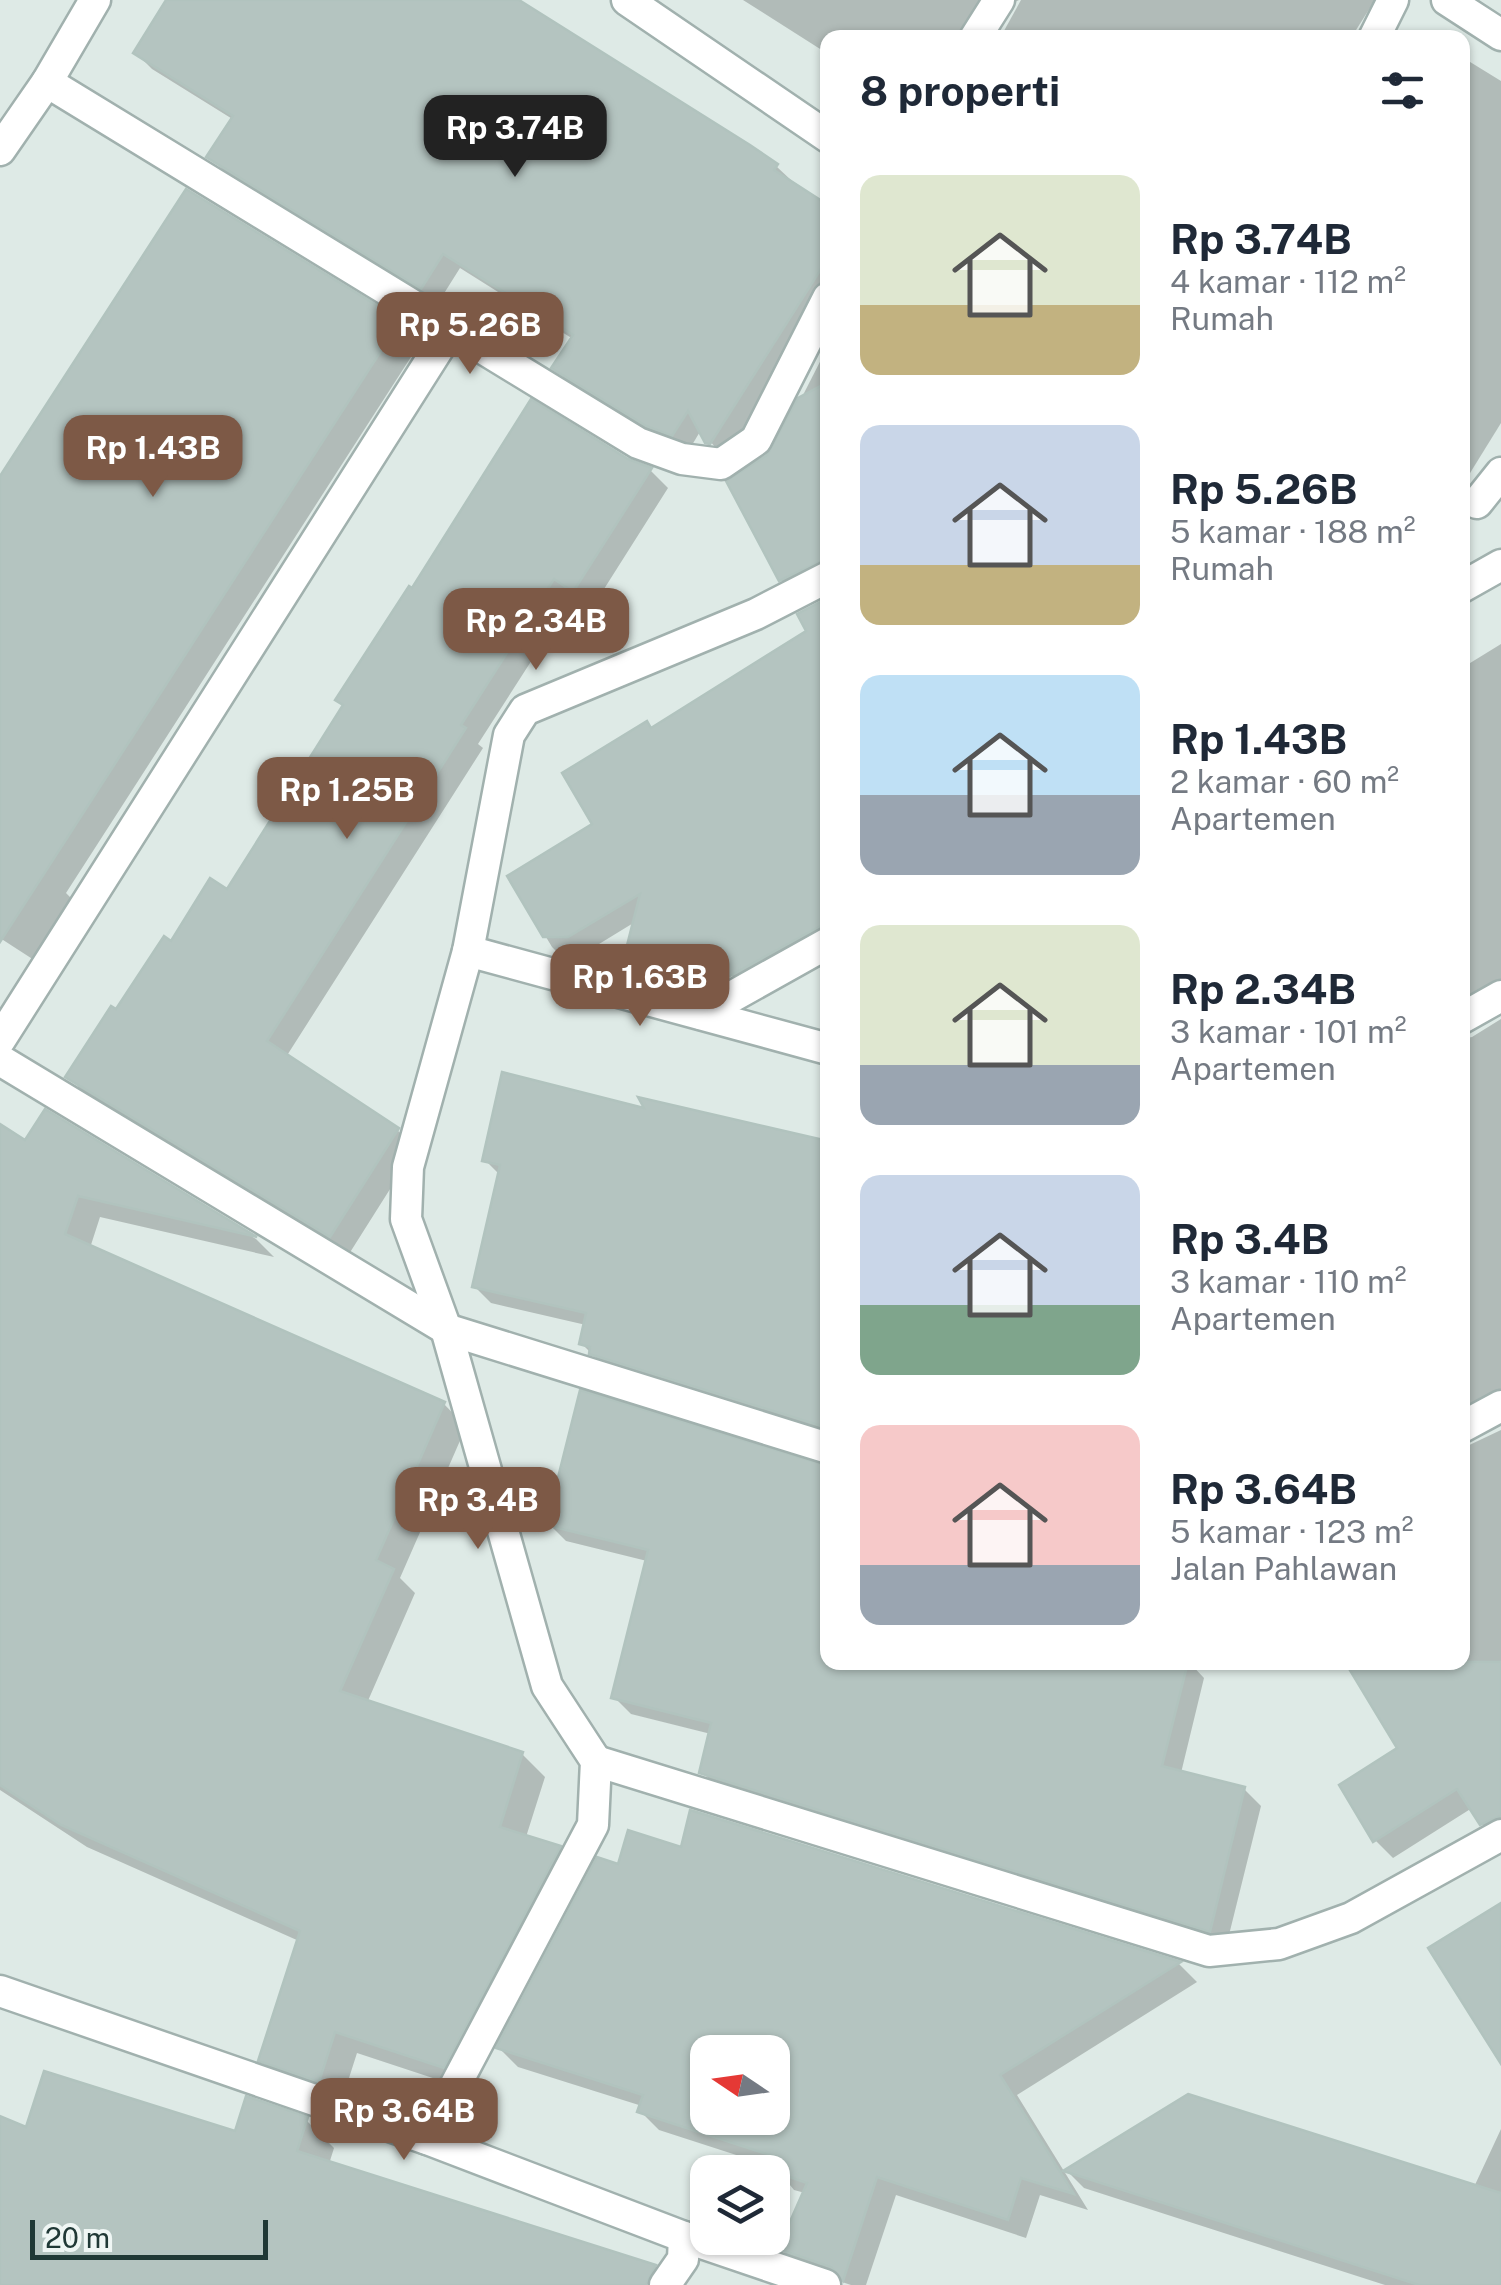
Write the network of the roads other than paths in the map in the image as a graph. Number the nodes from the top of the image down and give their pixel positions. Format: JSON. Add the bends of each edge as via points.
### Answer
{"nodes":[{"id":1,"x":95,"y":0,"type":"edge"},
{"id":2,"x":626,"y":0,"type":"edge"},
{"id":3,"x":999,"y":0,"type":"edge"},
{"id":4,"x":1447,"y":0,"type":"edge"},
{"id":5,"x":1391,"y":1,"type":"edge"},
{"id":6,"x":980,"y":30,"type":"edge"},
{"id":7,"x":1378,"y":30,"type":"edge"},
{"id":8,"x":1501,"y":35,"type":"edge"},
{"id":9,"x":47,"y":82,"type":"junction"},
{"id":10,"x":820,"y":131,"type":"edge"},
{"id":11,"x":0,"y":150,"type":"edge"},
{"id":12,"x":820,"y":314,"type":"edge"},
{"id":13,"x":450,"y":330,"type":"junction"},
{"id":14,"x":1501,"y":474,"type":"edge"},
{"id":15,"x":1477,"y":504,"type":"dead end"},
{"id":16,"x":1501,"y":565,"type":"edge"},
{"id":17,"x":820,"y":581,"type":"edge"},
{"id":18,"x":1470,"y":582,"type":"edge"},
{"id":19,"x":820,"y":947,"type":"edge"},
{"id":20,"x":468,"y":951,"type":"junction"},
{"id":21,"x":1501,"y":996,"type":"edge"},
{"id":22,"x":1470,"y":1013,"type":"edge"},
{"id":23,"x":700,"y":1014,"type":"junction"},
{"id":24,"x":0,"y":1040,"type":"edge"},
{"id":25,"x":820,"y":1048,"type":"edge"},
{"id":26,"x":0,"y":1060,"type":"edge"},
{"id":27,"x":446,"y":1329,"type":"junction"},
{"id":28,"x":1501,"y":1406,"type":"edge"},
{"id":29,"x":1470,"y":1423,"type":"edge"},
{"id":30,"x":820,"y":1446,"type":"edge"},
{"id":31,"x":596,"y":1761,"type":"junction"},
{"id":32,"x":1501,"y":1835,"type":"edge"},
{"id":33,"x":0,"y":1992,"type":"edge"},
{"id":34,"x":427,"y":2139,"type":"junction"},
{"id":35,"x":684,"y":2238,"type":"junction"},
{"id":36,"x":665,"y":2285,"type":"edge"},
{"id":37,"x":826,"y":2285,"type":"edge"}],
"edges":[{"from":1,"to":9,"type":"street"},
{"from":2,"to":10,"type":"street"},
{"from":3,"to":6,"type":"street"},
{"from":4,"to":8,"type":"street"},
{"from":5,"to":7,"type":"street"},
{"from":9,"to":11,"type":"street"},
{"from":9,"to":13,"type":"street"},
{"from":12,"to":13,"type":"street","via":[[756,440],[721,464],[638,444]]},
{"from":13,"to":24,"type":"street"},
{"from":14,"to":15,"type":"street"},
{"from":16,"to":18,"type":"street"},
{"from":17,"to":20,"type":"street","via":[[525,710],[509,735]]},
{"from":19,"to":23,"type":"street"},
{"from":20,"to":23,"type":"street"},
{"from":20,"to":27,"type":"street","via":[[408,1166],[406,1219]]},
{"from":21,"to":22,"type":"street"},
{"from":23,"to":25,"type":"street"},
{"from":26,"to":27,"type":"street"},
{"from":27,"to":30,"type":"street"},
{"from":27,"to":31,"type":"street","via":[[547,1686]]},
{"from":28,"to":29,"type":"street"},
{"from":31,"to":32,"type":"street","via":[[1209,1951],[1279,1944],[1351,1918]]},
{"from":31,"to":34,"type":"street","via":[[593,1825]]},
{"from":33,"to":34,"type":"street"},
{"from":34,"to":35,"type":"street"},
{"from":35,"to":36,"type":"street","via":[[683,2259]]},
{"from":35,"to":37,"type":"street"}]}
